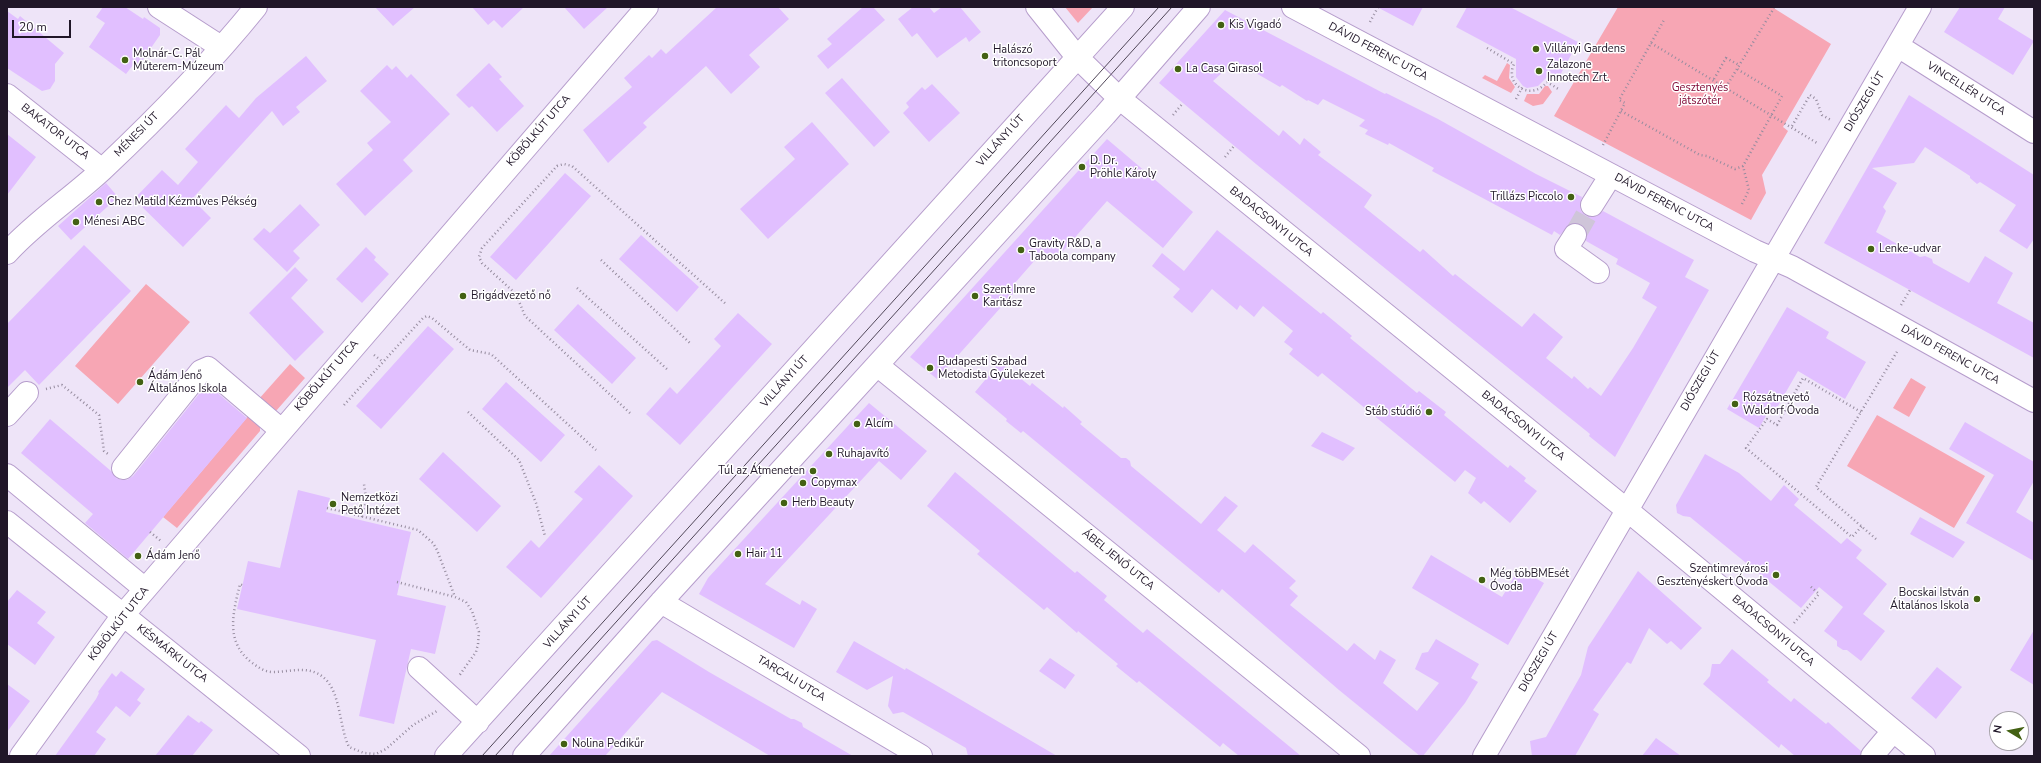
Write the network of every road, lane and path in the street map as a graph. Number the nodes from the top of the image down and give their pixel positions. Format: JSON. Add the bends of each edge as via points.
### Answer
{"nodes":[{"id":1,"x":159,"y":7,"type":"edge"},
{"id":2,"x":256,"y":7,"type":"edge"},
{"id":3,"x":647,"y":7,"type":"edge"},
{"id":4,"x":1037,"y":7,"type":"edge"},
{"id":5,"x":1123,"y":7,"type":"edge"},
{"id":6,"x":1199,"y":7,"type":"edge"},
{"id":7,"x":1293,"y":7,"type":"edge"},
{"id":8,"x":1378,"y":7,"type":"edge"},
{"id":9,"x":1920,"y":7,"type":"edge"},
{"id":10,"x":1774,"y":8,"type":"edge"},
{"id":11,"x":1664,"y":20,"type":"dead end"},
{"id":12,"x":1370,"y":22,"type":"dead end"},
{"id":13,"x":1651,"y":43,"type":"junction"},
{"id":14,"x":1898,"y":46,"type":"junction"},
{"id":15,"x":221,"y":47,"type":"junction"},
{"id":16,"x":1487,"y":48,"type":"dead end"},
{"id":17,"x":1077,"y":56,"type":"junction"},
{"id":18,"x":1739,"y":65,"type":"junction"},
{"id":19,"x":1737,"y":69,"type":"junction"},
{"id":20,"x":1714,"y":79,"type":"junction"},
{"id":21,"x":1726,"y":87,"type":"junction"},
{"id":22,"x":1522,"y":88,"type":"junction"},
{"id":23,"x":1560,"y":90,"type":"dead end"},
{"id":24,"x":7,"y":95,"type":"edge"},
{"id":25,"x":1119,"y":98,"type":"junction"},
{"id":26,"x":1516,"y":99,"type":"dead end"},
{"id":27,"x":1183,"y":103,"type":"dead end"},
{"id":28,"x":1621,"y":110,"type":"junction"},
{"id":29,"x":1772,"y":115,"type":"junction"},
{"id":30,"x":1171,"y":117,"type":"dead end"},
{"id":31,"x":1831,"y":120,"type":"dead end"},
{"id":32,"x":1792,"y":126,"type":"junction"},
{"id":33,"x":2034,"y":132,"type":"edge"},
{"id":34,"x":1818,"y":143,"type":"dead end"},
{"id":35,"x":1603,"y":145,"type":"dead end"},
{"id":36,"x":1234,"y":146,"type":"dead end"},
{"id":37,"x":1223,"y":159,"type":"dead end"},
{"id":38,"x":1743,"y":166,"type":"junction"},
{"id":39,"x":102,"y":170,"type":"junction"},
{"id":40,"x":1611,"y":175,"type":"junction"},
{"id":41,"x":1742,"y":204,"type":"dead end"},
{"id":42,"x":1592,"y":205,"type":"tunnel mouth"},
{"id":43,"x":1574,"y":235,"type":"tunnel mouth"},
{"id":44,"x":7,"y":253,"type":"edge"},
{"id":45,"x":1772,"y":258,"type":"junction"},
{"id":46,"x":600,"y":260,"type":"dead end"},
{"id":47,"x":1598,"y":272,"type":"dead end"},
{"id":48,"x":577,"y":288,"type":"dead end"},
{"id":49,"x":1910,"y":290,"type":"dead end"},
{"id":50,"x":726,"y":305,"type":"dead end"},
{"id":51,"x":1900,"y":306,"type":"dead end"},
{"id":52,"x":1909,"y":332,"type":"junction"},
{"id":53,"x":691,"y":344,"type":"dead end"},
{"id":54,"x":876,"y":365,"type":"junction"},
{"id":55,"x":668,"y":370,"type":"dead end"},
{"id":56,"x":27,"y":393,"type":"joint"},
{"id":57,"x":2034,"y":401,"type":"edge"},
{"id":58,"x":344,"y":405,"type":"dead end"},
{"id":59,"x":468,"y":412,"type":"dead end"},
{"id":60,"x":1861,"y":412,"type":"junction"},
{"id":61,"x":630,"y":413,"type":"dead end"},
{"id":62,"x":7,"y":415,"type":"edge"},
{"id":63,"x":281,"y":430,"type":"junction"},
{"id":64,"x":596,"y":450,"type":"dead end"},
{"id":65,"x":123,"y":468,"type":"joint"},
{"id":66,"x":7,"y":475,"type":"edge"},
{"id":67,"x":364,"y":484,"type":"dead end"},
{"id":68,"x":327,"y":508,"type":"dead end"},
{"id":69,"x":1627,"y":510,"type":"junction"},
{"id":70,"x":362,"y":517,"type":"junction"},
{"id":71,"x":7,"y":522,"type":"edge"},
{"id":72,"x":1862,"y":526,"type":"junction"},
{"id":73,"x":545,"y":536,"type":"dead end"},
{"id":74,"x":1876,"y":539,"type":"dead end"},
{"id":75,"x":397,"y":582,"type":"dead end"},
{"id":76,"x":242,"y":585,"type":"dead end"},
{"id":77,"x":1810,"y":586,"type":"dead end"},
{"id":78,"x":145,"y":589,"type":"junction"},
{"id":79,"x":455,"y":597,"type":"junction"},
{"id":80,"x":661,"y":602,"type":"junction"},
{"id":81,"x":123,"y":616,"type":"junction"},
{"id":82,"x":1800,"y":616,"type":"dead end"},
{"id":83,"x":418,"y":668,"type":"dead end"},
{"id":84,"x":451,"y":697,"type":"junction"},
{"id":85,"x":478,"y":722,"type":"junction"},
{"id":86,"x":1893,"y":731,"type":"junction"},
{"id":87,"x":21,"y":756,"type":"edge"},
{"id":88,"x":299,"y":756,"type":"edge"},
{"id":89,"x":446,"y":756,"type":"edge"},
{"id":90,"x":524,"y":756,"type":"edge"},
{"id":91,"x":921,"y":756,"type":"edge"},
{"id":92,"x":1359,"y":756,"type":"edge"},
{"id":93,"x":1484,"y":756,"type":"edge"},
{"id":94,"x":1872,"y":756,"type":"edge"},
{"id":95,"x":1924,"y":756,"type":"edge"}],
"edges":[{"from":1,"to":15,"type":"street"},
{"from":2,"to":15,"type":"street","name":"MÉNESI ÚT"},
{"from":3,"to":63,"type":"street","name":"KÖBÖLKÚT UTCA"},
{"from":4,"to":17,"type":"street","name":"BADACSONYI UTCA"},
{"from":5,"to":17,"type":"street","name":"VILLÁNYI ÚT"},
{"from":6,"to":25,"type":"street"},
{"from":7,"to":40,"type":"street","name":"DÁVID FERENC UTCA"},
{"from":8,"to":12,"type":"path"},
{"from":9,"to":14,"type":"street","name":"DIÓSZEGI ÚT"},
{"from":10,"to":18,"type":"path"},
{"from":11,"to":13,"type":"path"},
{"from":13,"to":20,"type":"path"},
{"from":13,"to":28,"type":"path","via":[[1619,100],[1625,103]]},
{"from":14,"to":33,"type":"street","name":"VINCELLÉR UTCA"},
{"from":14,"to":45,"type":"street","name":"DIÓSZEGI ÚT"},
{"from":15,"to":39,"type":"street","name":"MÉNESI ÚT"},
{"from":16,"to":22,"type":"path","via":[[1514,64],[1513,80]]},
{"from":17,"to":25,"type":"street","name":"BADACSONYI UTCA"},
{"from":17,"to":85,"type":"street","name":"VILLÁNYI ÚT"},
{"from":18,"to":19,"type":"path"},
{"from":18,"to":20,"type":"path","via":[[1727,57]]},
{"from":19,"to":21,"type":"path"},
{"from":19,"to":29,"type":"path","via":[[1782,96]]},
{"from":20,"to":21,"type":"path"},
{"from":21,"to":29,"type":"path"},
{"from":22,"to":23,"type":"path","via":[[1528,92],[1536,91],[1547,82]]},
{"from":22,"to":26,"type":"path"},
{"from":24,"to":39,"type":"street","name":"BAKATOR UTCA"},
{"from":25,"to":54,"type":"street"},
{"from":25,"to":69,"type":"street","name":"BADACSONYI UTCA"},
{"from":27,"to":30,"type":"path"},
{"from":28,"to":35,"type":"path"},
{"from":28,"to":38,"type":"path","via":[[1700,155],[1735,169]]},
{"from":29,"to":32,"type":"path"},
{"from":29,"to":38,"type":"path"},
{"from":31,"to":32,"type":"path","via":[[1822,115],[1816,99],[1810,95]]},
{"from":32,"to":34,"type":"path"},
{"from":36,"to":37,"type":"path"},
{"from":38,"to":41,"type":"path","via":[[1749,190]]},
{"from":39,"to":44,"type":"street","name":"MÉNESI ÚT","via":[[38,223]]},
{"from":40,"to":42,"type":"street"},
{"from":40,"to":45,"type":"street","name":"DÁVID FERENC UTCA"},
{"from":43,"to":47,"type":"street","via":[[1566,249]]},
{"from":45,"to":52,"type":"street","name":"DÁVID FERENC UTCA"},
{"from":45,"to":69,"type":"street","name":"DIÓSZEGI ÚT"},
{"from":46,"to":53,"type":"path"},
{"from":48,"to":55,"type":"path"},
{"from":49,"to":51,"type":"path"},
{"from":50,"to":61,"type":"path","via":[[572,166],[564,164],[557,166],[482,248],[479,257],[482,263],[516,294],[525,316]]},
{"from":52,"to":57,"type":"street","name":"DÁVID FERENC UTCA"},
{"from":52,"to":60,"type":"path"},
{"from":54,"to":80,"type":"street"},
{"from":54,"to":92,"type":"street","name":"ÁBEL JENŐ UTCA"},
{"from":56,"to":62,"type":"street"},
{"from":56,"to":65,"type":"path","via":[[62,385],[99,415],[104,451]]},
{"from":58,"to":64,"type":"path","via":[[427,316],[470,350],[491,354]]},
{"from":59,"to":73,"type":"path","via":[[519,460]]},
{"from":60,"to":72,"type":"path","via":[[1816,488]]},
{"from":60,"to":72,"type":"path","via":[[1803,378],[1777,424],[1767,419],[1746,448],[1852,537]]},
{"from":63,"to":65,"type":"street","via":[[208,368],[202,371]]},
{"from":63,"to":78,"type":"street","name":"KÖBÖLKÚT UTCA"},
{"from":66,"to":78,"type":"street"},
{"from":67,"to":70,"type":"path","via":[[366,498]]},
{"from":68,"to":70,"type":"path"},
{"from":69,"to":86,"type":"street","name":"BADACSONYI UTCA"},
{"from":69,"to":93,"type":"street","name":"DIÓSZEGI ÚT"},
{"from":70,"to":79,"type":"path","via":[[418,530],[426,536],[437,550]]},
{"from":71,"to":81,"type":"street","name":"KÉSMÁRKI UTCA"},
{"from":72,"to":74,"type":"path"},
{"from":75,"to":79,"type":"path"},
{"from":76,"to":84,"type":"path","via":[[240,584],[232,628],[239,650],[260,669],[273,672],[301,669],[323,677],[335,695],[343,735],[350,747],[364,753],[376,754],[386,749],[427,715],[446,707]]},
{"from":77,"to":82,"type":"path","via":[[1820,594]]},
{"from":78,"to":81,"type":"street","name":"KÖBÖLKÚT UTCA"},
{"from":79,"to":84,"type":"path","via":[[466,602],[479,632],[476,652],[459,676]]},
{"from":80,"to":90,"type":"street"},
{"from":80,"to":91,"type":"street","name":"TARCALI UTCA"},
{"from":81,"to":87,"type":"street","name":"KÖBÖLKÚT UTCA"},
{"from":81,"to":88,"type":"street","name":"KÉSMÁRKI UTCA"},
{"from":83,"to":84,"type":"street"},
{"from":84,"to":85,"type":"street"},
{"from":85,"to":89,"type":"street","name":"VILLÁNYI ÚT"},
{"from":86,"to":94,"type":"street"},
{"from":86,"to":95,"type":"street","name":"BADACSONYI UTCA"}]}
